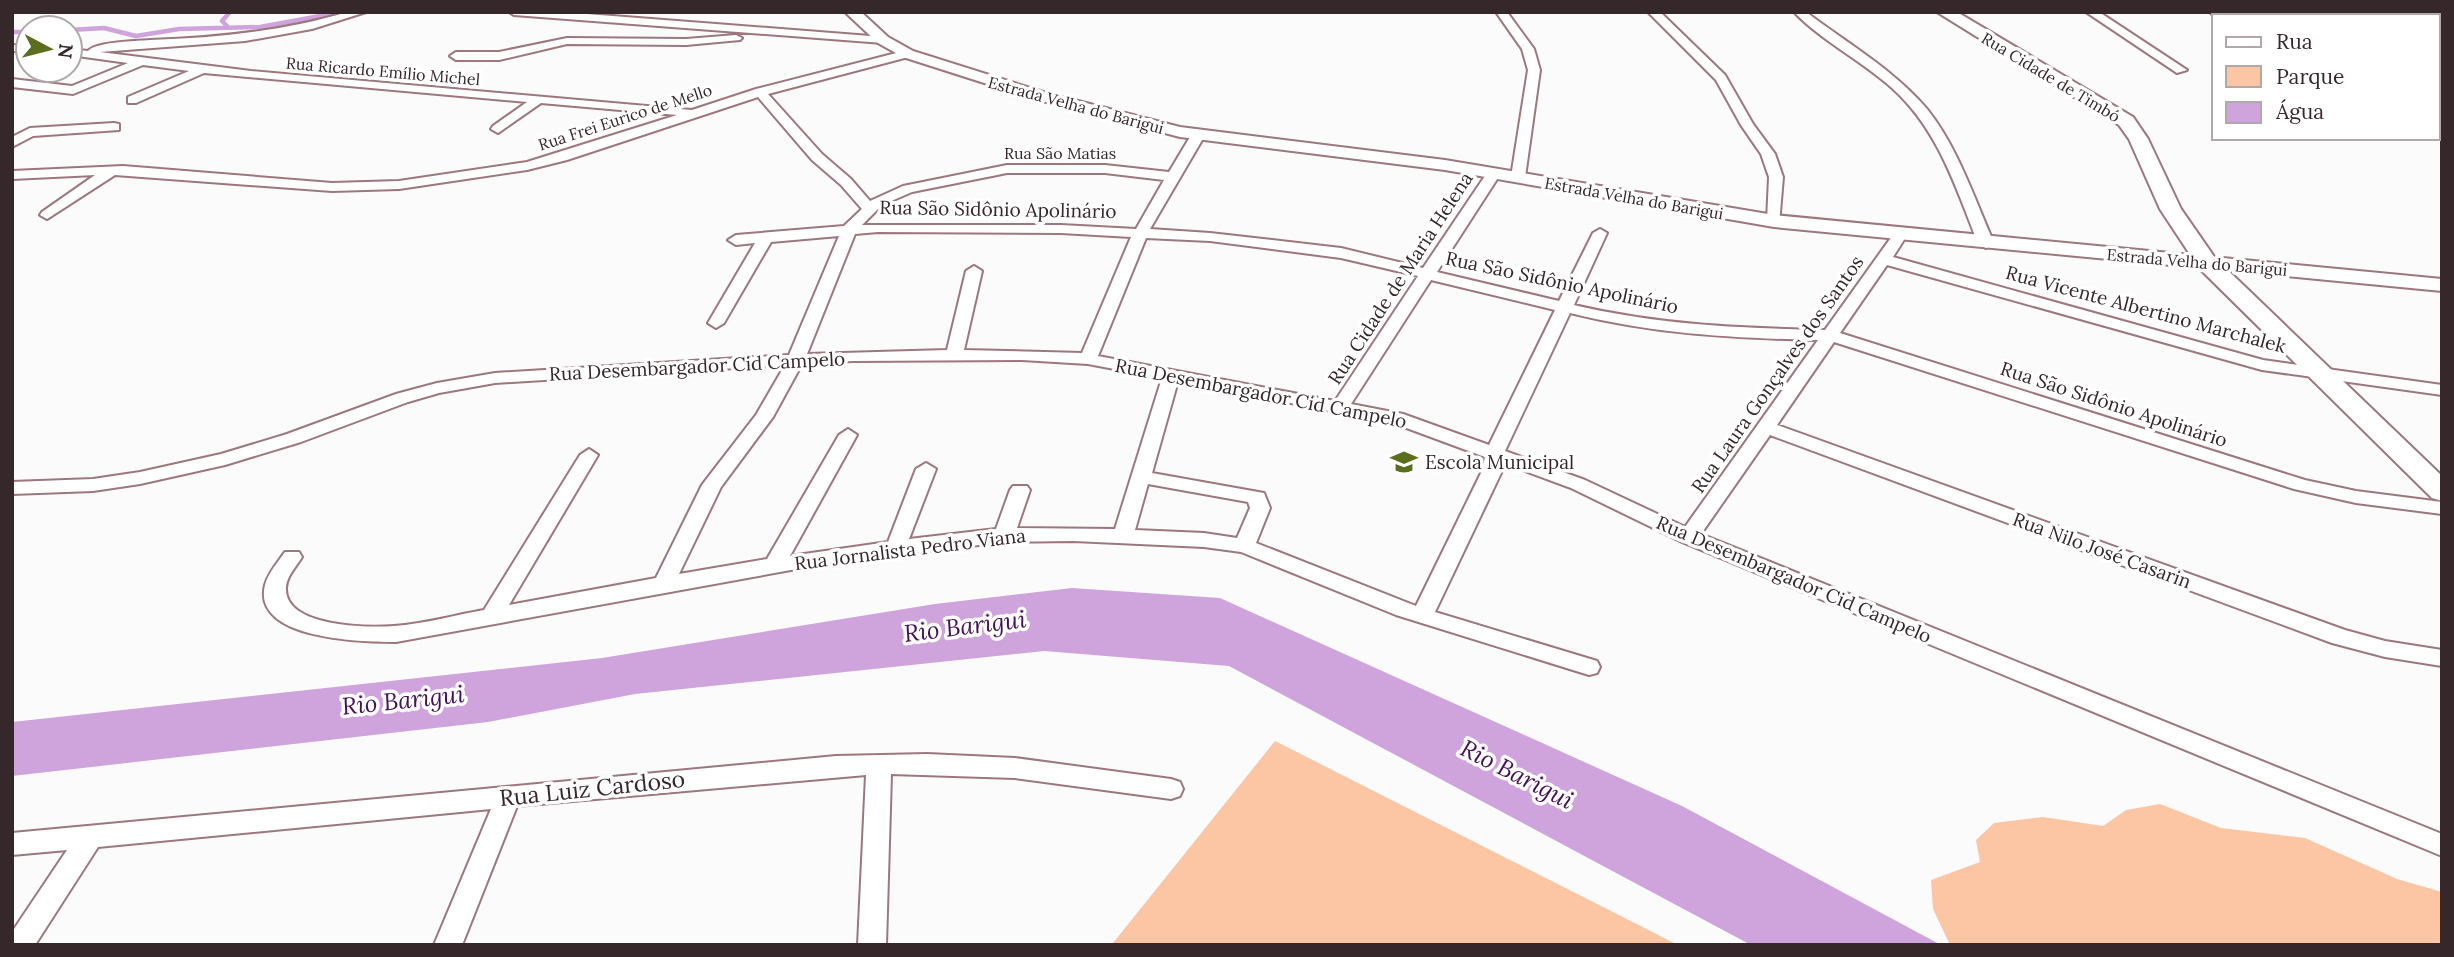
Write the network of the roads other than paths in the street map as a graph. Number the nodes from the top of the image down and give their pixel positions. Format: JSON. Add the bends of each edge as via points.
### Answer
{"nodes":[{"id":1,"x":361,"y":12,"type":"edge"},
{"id":2,"x":514,"y":12,"type":"edge"},
{"id":3,"x":852,"y":12,"type":"edge"},
{"id":4,"x":1501,"y":12,"type":"edge"},
{"id":5,"x":1653,"y":12,"type":"edge"},
{"id":6,"x":1799,"y":12,"type":"edge"},
{"id":7,"x":1945,"y":12,"type":"edge"},
{"id":8,"x":2091,"y":12,"type":"edge"},
{"id":9,"x":619,"y":20,"type":"junction"},
{"id":10,"x":737,"y":37,"type":"junction"},
{"id":11,"x":883,"y":40,"type":"junction"},
{"id":12,"x":84,"y":51,"type":"edge"},
{"id":13,"x":84,"y":54,"type":"edge"},
{"id":14,"x":908,"y":54,"type":"junction"},
{"id":15,"x":456,"y":56,"type":"dead end"},
{"id":16,"x":883,"y":61,"type":"junction"},
{"id":17,"x":139,"y":62,"type":"junction"},
{"id":18,"x":201,"y":70,"type":"junction"},
{"id":19,"x":2181,"y":70,"type":"dead end"},
{"id":20,"x":12,"y":83,"type":"edge"},
{"id":21,"x":760,"y":92,"type":"junction"},
{"id":22,"x":539,"y":99,"type":"junction"},
{"id":23,"x":132,"y":100,"type":"dead end"},
{"id":24,"x":695,"y":112,"type":"junction"},
{"id":25,"x":114,"y":127,"type":"dead end"},
{"id":26,"x":498,"y":129,"type":"dead end"},
{"id":27,"x":1198,"y":135,"type":"junction"},
{"id":28,"x":12,"y":143,"type":"edge"},
{"id":29,"x":113,"y":170,"type":"junction"},
{"id":30,"x":1494,"y":173,"type":"junction"},
{"id":31,"x":12,"y":175,"type":"edge"},
{"id":32,"x":1173,"y":177,"type":"junction"},
{"id":33,"x":1518,"y":177,"type":"junction"},
{"id":34,"x":869,"y":208,"type":"junction"},
{"id":35,"x":47,"y":215,"type":"dead end"},
{"id":36,"x":1774,"y":221,"type":"junction"},
{"id":37,"x":849,"y":230,"type":"junction"},
{"id":38,"x":1141,"y":232,"type":"junction"},
{"id":39,"x":1600,"y":233,"type":"dead end"},
{"id":40,"x":1900,"y":235,"type":"junction"},
{"id":41,"x":766,"y":237,"type":"junction"},
{"id":42,"x":736,"y":240,"type":"dead end"},
{"id":43,"x":1986,"y":243,"type":"junction"},
{"id":44,"x":1884,"y":259,"type":"junction"},
{"id":45,"x":2207,"y":263,"type":"junction"},
{"id":46,"x":974,"y":271,"type":"dead end"},
{"id":47,"x":1427,"y":274,"type":"junction"},
{"id":48,"x":2442,"y":285,"type":"edge"},
{"id":49,"x":1565,"y":308,"type":"junction"},
{"id":50,"x":716,"y":323,"type":"dead end"},
{"id":51,"x":1830,"y":335,"type":"junction"},
{"id":52,"x":954,"y":355,"type":"junction"},
{"id":53,"x":1088,"y":359,"type":"junction"},
{"id":54,"x":796,"y":360,"type":"junction"},
{"id":55,"x":1172,"y":373,"type":"junction"},
{"id":56,"x":2322,"y":375,"type":"junction"},
{"id":57,"x":2442,"y":390,"type":"edge"},
{"id":58,"x":1341,"y":405,"type":"junction"},
{"id":59,"x":1766,"y":427,"type":"junction"},
{"id":60,"x":848,"y":435,"type":"dead end"},
{"id":61,"x":1495,"y":452,"type":"junction"},
{"id":62,"x":589,"y":455,"type":"dead end"},
{"id":63,"x":926,"y":469,"type":"dead end"},
{"id":64,"x":1141,"y":477,"type":"junction"},
{"id":65,"x":12,"y":488,"type":"edge"},
{"id":66,"x":1020,"y":490,"type":"dead end"},
{"id":67,"x":2442,"y":492,"type":"edge"},
{"id":68,"x":2442,"y":508,"type":"edge"},
{"id":69,"x":1004,"y":535,"type":"junction"},
{"id":70,"x":1123,"y":536,"type":"junction"},
{"id":71,"x":1689,"y":537,"type":"junction"},
{"id":72,"x":1244,"y":546,"type":"junction"},
{"id":73,"x":896,"y":547,"type":"junction"},
{"id":74,"x":292,"y":557,"type":"dead end"},
{"id":75,"x":774,"y":565,"type":"junction"},
{"id":76,"x":664,"y":584,"type":"junction"},
{"id":77,"x":1422,"y":616,"type":"junction"},
{"id":78,"x":491,"y":617,"type":"junction"},
{"id":79,"x":2442,"y":658,"type":"edge"},
{"id":80,"x":1589,"y":667,"type":"dead end"},
{"id":81,"x":880,"y":765,"type":"junction"},
{"id":82,"x":1171,"y":789,"type":"dead end"},
{"id":83,"x":509,"y":796,"type":"junction"},
{"id":84,"x":90,"y":837,"type":"junction"},
{"id":85,"x":12,"y":844,"type":"edge"},
{"id":86,"x":2442,"y":845,"type":"edge"},
{"id":87,"x":19,"y":945,"type":"edge"},
{"id":88,"x":448,"y":945,"type":"edge"},
{"id":89,"x":872,"y":945,"type":"edge"}],
"edges":[{"from":1,"to":12,"type":"street","via":[[243,38],[146,42]]},
{"from":2,"to":9,"type":"street"},
{"from":3,"to":11,"type":"street","name":"Estrada Velha do Barigui"},
{"from":4,"to":33,"type":"street","via":[[1528,49],[1534,70]]},
{"from":5,"to":36,"type":"street","via":[[1721,78],[1768,154],[1776,177]]},
{"from":6,"to":43,"type":"street","via":[[1924,114],[1948,155]]},
{"from":7,"to":45,"type":"main road","name":"Rua Cidade de Timbó","via":[[2126,121],[2136,132],[2187,236]]},
{"from":8,"to":19,"type":"street"},
{"from":9,"to":10,"type":"street","via":[[667,34]]},
{"from":9,"to":11,"type":"street"},
{"from":10,"to":15,"type":"street","via":[[686,42],[567,41],[499,56]]},
{"from":10,"to":16,"type":"street","via":[[862,52]]},
{"from":11,"to":14,"type":"street","name":"Estrada Velha do Barigui"},
{"from":13,"to":17,"type":"street","name":"Rua Ricardo Emílio Michel"},
{"from":14,"to":16,"type":"street","name":"Rua Frei Eurico de Mello"},
{"from":14,"to":27,"type":"street","name":"Estrada Velha do Barigui","via":[[1073,105]]},
{"from":16,"to":21,"type":"street","name":"Rua Frei Eurico de Mello"},
{"from":17,"to":18,"type":"street","name":"Rua Ricardo Emílio Michel"},
{"from":17,"to":20,"type":"street","via":[[73,90]]},
{"from":18,"to":22,"type":"street","name":"Rua Ricardo Emílio Michel"},
{"from":18,"to":23,"type":"street"},
{"from":21,"to":24,"type":"street","name":"Rua Frei Eurico de Mello"},
{"from":21,"to":34,"type":"street"},
{"from":22,"to":24,"type":"street","name":"Rua Ricardo Emílio Michel"},
{"from":22,"to":26,"type":"street"},
{"from":24,"to":29,"type":"street","name":"Rua Frei Eurico de Mello","via":[[538,163],[399,185],[332,187]]},
{"from":25,"to":28,"type":"street","via":[[30,132]]},
{"from":27,"to":30,"type":"street","name":"Estrada Velha do Barigui"},
{"from":27,"to":32,"type":"street"},
{"from":29,"to":31,"type":"street","name":"Rua Frei Eurico de Mello"},
{"from":29,"to":35,"type":"street"},
{"from":30,"to":33,"type":"street","name":"Estrada Velha do Barigui"},
{"from":30,"to":47,"type":"street","name":"Rua Cidade de Maria Helena"},
{"from":32,"to":34,"type":"street","name":"Rua São Matias","via":[[1105,169],[1007,169],[908,190]]},
{"from":32,"to":38,"type":"street"},
{"from":33,"to":36,"type":"street","name":"Estrada Velha do Barigui"},
{"from":34,"to":37,"type":"street"},
{"from":36,"to":40,"type":"street","name":"Estrada Velha do Barigui"},
{"from":37,"to":38,"type":"street","name":"Rua São Sidônio Apolinário","via":[[937,227]]},
{"from":37,"to":41,"type":"street","name":"Rua São Sidônio Apolinário"},
{"from":37,"to":54,"type":"street"},
{"from":38,"to":47,"type":"street","name":"Rua São Sidônio Apolinário","via":[[1332,252]]},
{"from":38,"to":53,"type":"street"},
{"from":39,"to":49,"type":"street"},
{"from":40,"to":43,"type":"street","name":"Estrada Velha do Barigui"},
{"from":40,"to":44,"type":"street","name":"Rua Laura Gonçalves dos Santos"},
{"from":41,"to":42,"type":"street","name":"Rua São Sidônio Apolinário"},
{"from":41,"to":50,"type":"street"},
{"from":43,"to":45,"type":"street","name":"Estrada Velha do Barigui"},
{"from":44,"to":51,"type":"street","name":"Rua Laura Gonçalves dos Santos"},
{"from":44,"to":56,"type":"street","name":"Rua Vicente Albertino Marchalek","via":[[2235,359]]},
{"from":45,"to":48,"type":"street","name":"Estrada Velha do Barigui"},
{"from":45,"to":56,"type":"main road","name":"Rua Cidade de Timbó"},
{"from":46,"to":52,"type":"street"},
{"from":47,"to":49,"type":"street","name":"Rua São Sidônio Apolinário"},
{"from":47,"to":58,"type":"street","name":"Rua Cidade de Maria Helena"},
{"from":49,"to":51,"type":"street","name":"Rua São Sidônio Apolinário","via":[[1689,331]]},
{"from":49,"to":61,"type":"street"},
{"from":51,"to":59,"type":"street","name":"Rua Laura Gonçalves dos Santos"},
{"from":51,"to":68,"type":"street","name":"Rua São Sidônio Apolinário","via":[[2301,485]]},
{"from":52,"to":53,"type":"street","name":"Rua Desembargador Cid Campelo"},
{"from":52,"to":54,"type":"street","name":"Rua Desembargador Cid Campelo"},
{"from":53,"to":55,"type":"street","name":"Rua Desembargador Cid Campelo"},
{"from":54,"to":65,"type":"street","name":"Rua Desembargador Cid Campelo","via":[[465,383],[402,398],[225,459],[104,483]]},
{"from":54,"to":76,"type":"street","via":[[778,397],[712,485]]},
{"from":55,"to":58,"type":"street","name":"Rua Desembargador Cid Campelo"},
{"from":55,"to":64,"type":"street"},
{"from":56,"to":57,"type":"street","name":"Rua Vicente Albertino Marchalek"},
{"from":56,"to":67,"type":"main road","name":"Rua Cidade de Timbó"},
{"from":58,"to":61,"type":"street","name":"Rua Desembargador Cid Campelo","via":[[1397,418]]},
{"from":59,"to":71,"type":"street","name":"Rua Laura Gonçalves dos Santos"},
{"from":59,"to":79,"type":"street","name":"Rua Nilo José Casarin","via":[[2340,637]]},
{"from":60,"to":75,"type":"street"},
{"from":61,"to":71,"type":"street","name":"Rua Desembargador Cid Campelo","via":[[1578,484]]},
{"from":61,"to":77,"type":"street","via":[[1492,471]]},
{"from":62,"to":78,"type":"street"},
{"from":63,"to":73,"type":"street"},
{"from":64,"to":70,"type":"street"},
{"from":64,"to":72,"type":"street","via":[[1257,497],[1260,508]]},
{"from":66,"to":69,"type":"street"},
{"from":69,"to":70,"type":"street","name":"Rua Jornalista Pedro Viana"},
{"from":69,"to":73,"type":"street","name":"Rua Jornalista Pedro Viana"},
{"from":70,"to":72,"type":"street","name":"Rua Jornalista Pedro Viana"},
{"from":71,"to":86,"type":"street","name":"Rua Desembargador Cid Campelo"},
{"from":72,"to":77,"type":"street","name":"Rua Jornalista Pedro Viana"},
{"from":73,"to":75,"type":"street","name":"Rua Jornalista Pedro Viana"},
{"from":74,"to":78,"type":"street","name":"Rua Jornalista Pedro Viana","via":[[275,590],[277,604],[284,614],[313,626],[396,634]]},
{"from":75,"to":76,"type":"street","name":"Rua Jornalista Pedro Viana"},
{"from":76,"to":78,"type":"street","name":"Rua Jornalista Pedro Viana"},
{"from":77,"to":80,"type":"street","name":"Rua Jornalista Pedro Viana"},
{"from":81,"to":82,"type":"street","name":"Rua Luiz Cardoso","via":[[1015,768]]},
{"from":81,"to":83,"type":"street","name":"Rua Luiz Cardoso","via":[[786,769]]},
{"from":81,"to":89,"type":"street"},
{"from":83,"to":84,"type":"street","name":"Rua Luiz Cardoso"},
{"from":83,"to":88,"type":"street"},
{"from":84,"to":85,"type":"street","name":"Rua Luiz Cardoso"},
{"from":84,"to":87,"type":"street"}]}
